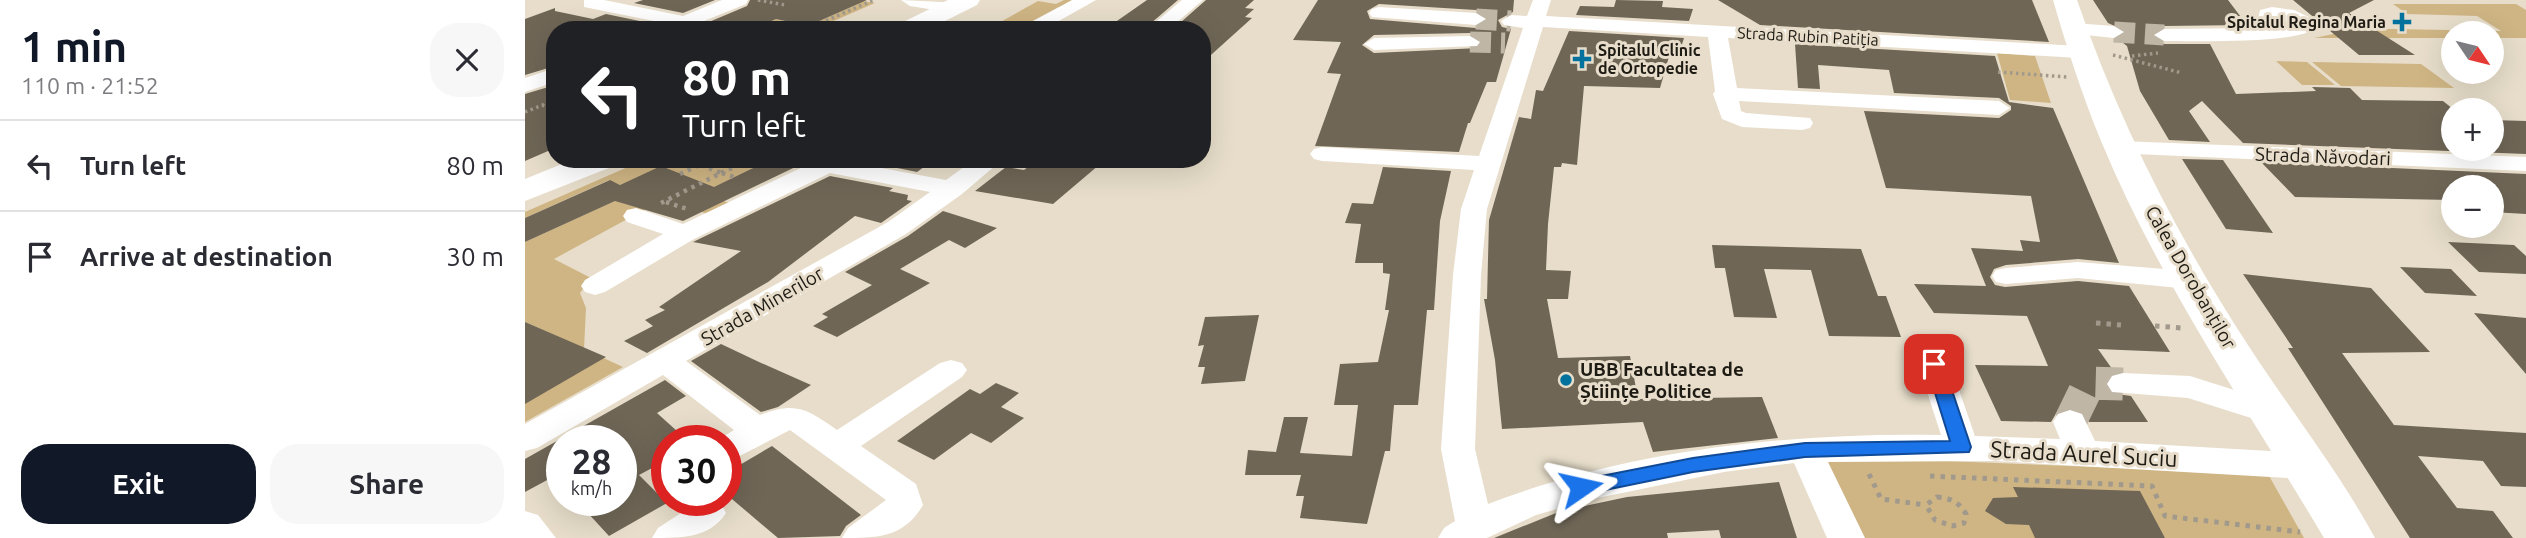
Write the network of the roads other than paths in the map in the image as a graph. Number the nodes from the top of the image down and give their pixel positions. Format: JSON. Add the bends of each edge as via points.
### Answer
{"nodes":[{"id":1,"x":739,"y":0,"type":"edge"},
{"id":2,"x":910,"y":0,"type":"edge"},
{"id":3,"x":1087,"y":0,"type":"edge"},
{"id":4,"x":1194,"y":0,"type":"edge"},
{"id":5,"x":2065,"y":0,"type":"edge"},
{"id":6,"x":591,"y":3,"type":"dead end"},
{"id":7,"x":961,"y":4,"type":"edge"},
{"id":8,"x":1379,"y":13,"type":"dead end"},
{"id":9,"x":1476,"y":19,"type":"tunnel mouth"},
{"id":10,"x":680,"y":21,"type":"edge"},
{"id":11,"x":687,"y":21,"type":"edge"},
{"id":12,"x":925,"y":21,"type":"edge"},
{"id":13,"x":1045,"y":21,"type":"edge"},
{"id":14,"x":1167,"y":21,"type":"edge"},
{"id":15,"x":1527,"y":25,"type":"edge"},
{"id":16,"x":2245,"y":29,"type":"dead end"},
{"id":17,"x":2113,"y":30,"type":"tunnel mouth"},
{"id":18,"x":1717,"y":31,"type":"junction"},
{"id":19,"x":2163,"y":39,"type":"tunnel mouth"},
{"id":20,"x":1470,"y":42,"type":"tunnel mouth"},
{"id":21,"x":1374,"y":44,"type":"dead end"},
{"id":22,"x":2075,"y":46,"type":"junction"},
{"id":23,"x":546,"y":78,"type":"edge"},
{"id":24,"x":525,"y":86,"type":"edge"},
{"id":25,"x":1724,"y":94,"type":"junction"},
{"id":26,"x":1999,"y":108,"type":"dead end"},
{"id":27,"x":1802,"y":123,"type":"dead end"},
{"id":28,"x":2120,"y":148,"type":"junction"},
{"id":29,"x":1322,"y":154,"type":"dead end"},
{"id":30,"x":1488,"y":164,"type":"junction"},
{"id":31,"x":2526,"y":164,"type":"edge"},
{"id":32,"x":581,"y":168,"type":"edge"},
{"id":33,"x":821,"y":168,"type":"edge"},
{"id":34,"x":860,"y":168,"type":"edge"},
{"id":35,"x":980,"y":168,"type":"edge"},
{"id":36,"x":953,"y":190,"type":"junction"},
{"id":37,"x":525,"y":191,"type":"edge"},
{"id":38,"x":636,"y":216,"type":"road end"},
{"id":39,"x":685,"y":233,"type":"junction"},
{"id":40,"x":2006,"y":276,"type":"dead end"},
{"id":41,"x":2189,"y":280,"type":"junction"},
{"id":42,"x":595,"y":286,"type":"dead end"},
{"id":43,"x":665,"y":361,"type":"junction"},
{"id":44,"x":1934,"y":364,"type":"dead end"},
{"id":45,"x":2241,"y":364,"type":"junction"},
{"id":46,"x":951,"y":370,"type":"dead end"},
{"id":47,"x":2123,"y":384,"type":"tunnel mouth"},
{"id":48,"x":2190,"y":387,"type":"junction"},
{"id":49,"x":2273,"y":414,"type":"junction"},
{"id":50,"x":760,"y":432,"type":"junction"},
{"id":51,"x":525,"y":439,"type":"edge"},
{"id":52,"x":742,"y":442,"type":"edge"},
{"id":53,"x":837,"y":446,"type":"junction"},
{"id":54,"x":1962,"y":447,"type":"junction"},
{"id":55,"x":1805,"y":450,"type":"junction"},
{"id":56,"x":2305,"y":466,"type":"junction"},
{"id":57,"x":704,"y":516,"type":"edge"},
{"id":58,"x":525,"y":525,"type":"edge"},
{"id":59,"x":1466,"y":532,"type":"edge"},
{"id":60,"x":537,"y":538,"type":"edge"},
{"id":61,"x":671,"y":538,"type":"edge"},
{"id":62,"x":861,"y":538,"type":"edge"},
{"id":63,"x":1846,"y":538,"type":"edge"},
{"id":64,"x":2350,"y":538,"type":"edge"}],
"edges":[{"from":1,"to":11,"type":"street"},
{"from":2,"to":7,"type":"street"},
{"from":3,"to":13,"type":"street"},
{"from":4,"to":14,"type":"street"},
{"from":5,"to":22,"type":"main road","name":"Calea Dorobanților"},
{"from":6,"to":10,"type":"street"},
{"from":7,"to":12,"type":"main road"},
{"from":8,"to":9,"type":"street"},
{"from":15,"to":18,"type":"street","name":"Strada Rubin Patiția"},
{"from":15,"to":30,"type":"street"},
{"from":16,"to":19,"type":"street"},
{"from":17,"to":22,"type":"street","name":"Strada Rubin Patiția"},
{"from":18,"to":22,"type":"street","name":"Strada Rubin Patiția"},
{"from":18,"to":25,"type":"street"},
{"from":20,"to":21,"type":"street"},
{"from":22,"to":28,"type":"main road","name":"Calea Dorobanților"},
{"from":23,"to":24,"type":"street"},
{"from":25,"to":26,"type":"street"},
{"from":25,"to":27,"type":"street","via":[[1734,118]]},
{"from":28,"to":31,"type":"street","name":"Strada Năvodari"},
{"from":28,"to":41,"type":"main road","name":"Calea Dorobanților"},
{"from":29,"to":30,"type":"street"},
{"from":30,"to":59,"type":"street","via":[[1474,209],[1458,424]]},
{"from":32,"to":37,"type":"main road"},
{"from":33,"to":39,"type":"street"},
{"from":34,"to":36,"type":"street"},
{"from":35,"to":36,"type":"street","name":"Strada Minerilor"},
{"from":36,"to":43,"type":"street","name":"Strada Minerilor","via":[[897,228]]},
{"from":38,"to":39,"type":"street"},
{"from":39,"to":42,"type":"street"},
{"from":40,"to":41,"type":"street","via":[[2078,270]]},
{"from":41,"to":45,"type":"main road","name":"Calea Dorobanților"},
{"from":43,"to":50,"type":"street"},
{"from":43,"to":51,"type":"street","name":"Strada Minerilor"},
{"from":44,"to":54,"type":"street"},
{"from":45,"to":48,"type":"street"},
{"from":45,"to":49,"type":"main road","name":"Calea Dorobanților"},
{"from":46,"to":53,"type":"street"},
{"from":47,"to":48,"type":"street"},
{"from":48,"to":49,"type":"street"},
{"from":49,"to":56,"type":"main road","name":"Calea Dorobanților"},
{"from":50,"to":52,"type":"street"},
{"from":50,"to":53,"type":"street","via":[[789,417]]},
{"from":53,"to":62,"type":"street","via":[[904,494],[905,505]]},
{"from":54,"to":55,"type":"street","name":"Strada Aurel Suciu"},
{"from":54,"to":56,"type":"street","name":"Strada Aurel Suciu","via":[[2078,439]]},
{"from":55,"to":59,"type":"street","name":"Strada Aurel Suciu","via":[[1581,487],[1534,501]]},
{"from":55,"to":63,"type":"street"},
{"from":56,"to":64,"type":"main road","name":"Calea Dorobanților"},
{"from":57,"to":61,"type":"street"},
{"from":58,"to":60,"type":"street"}]}
